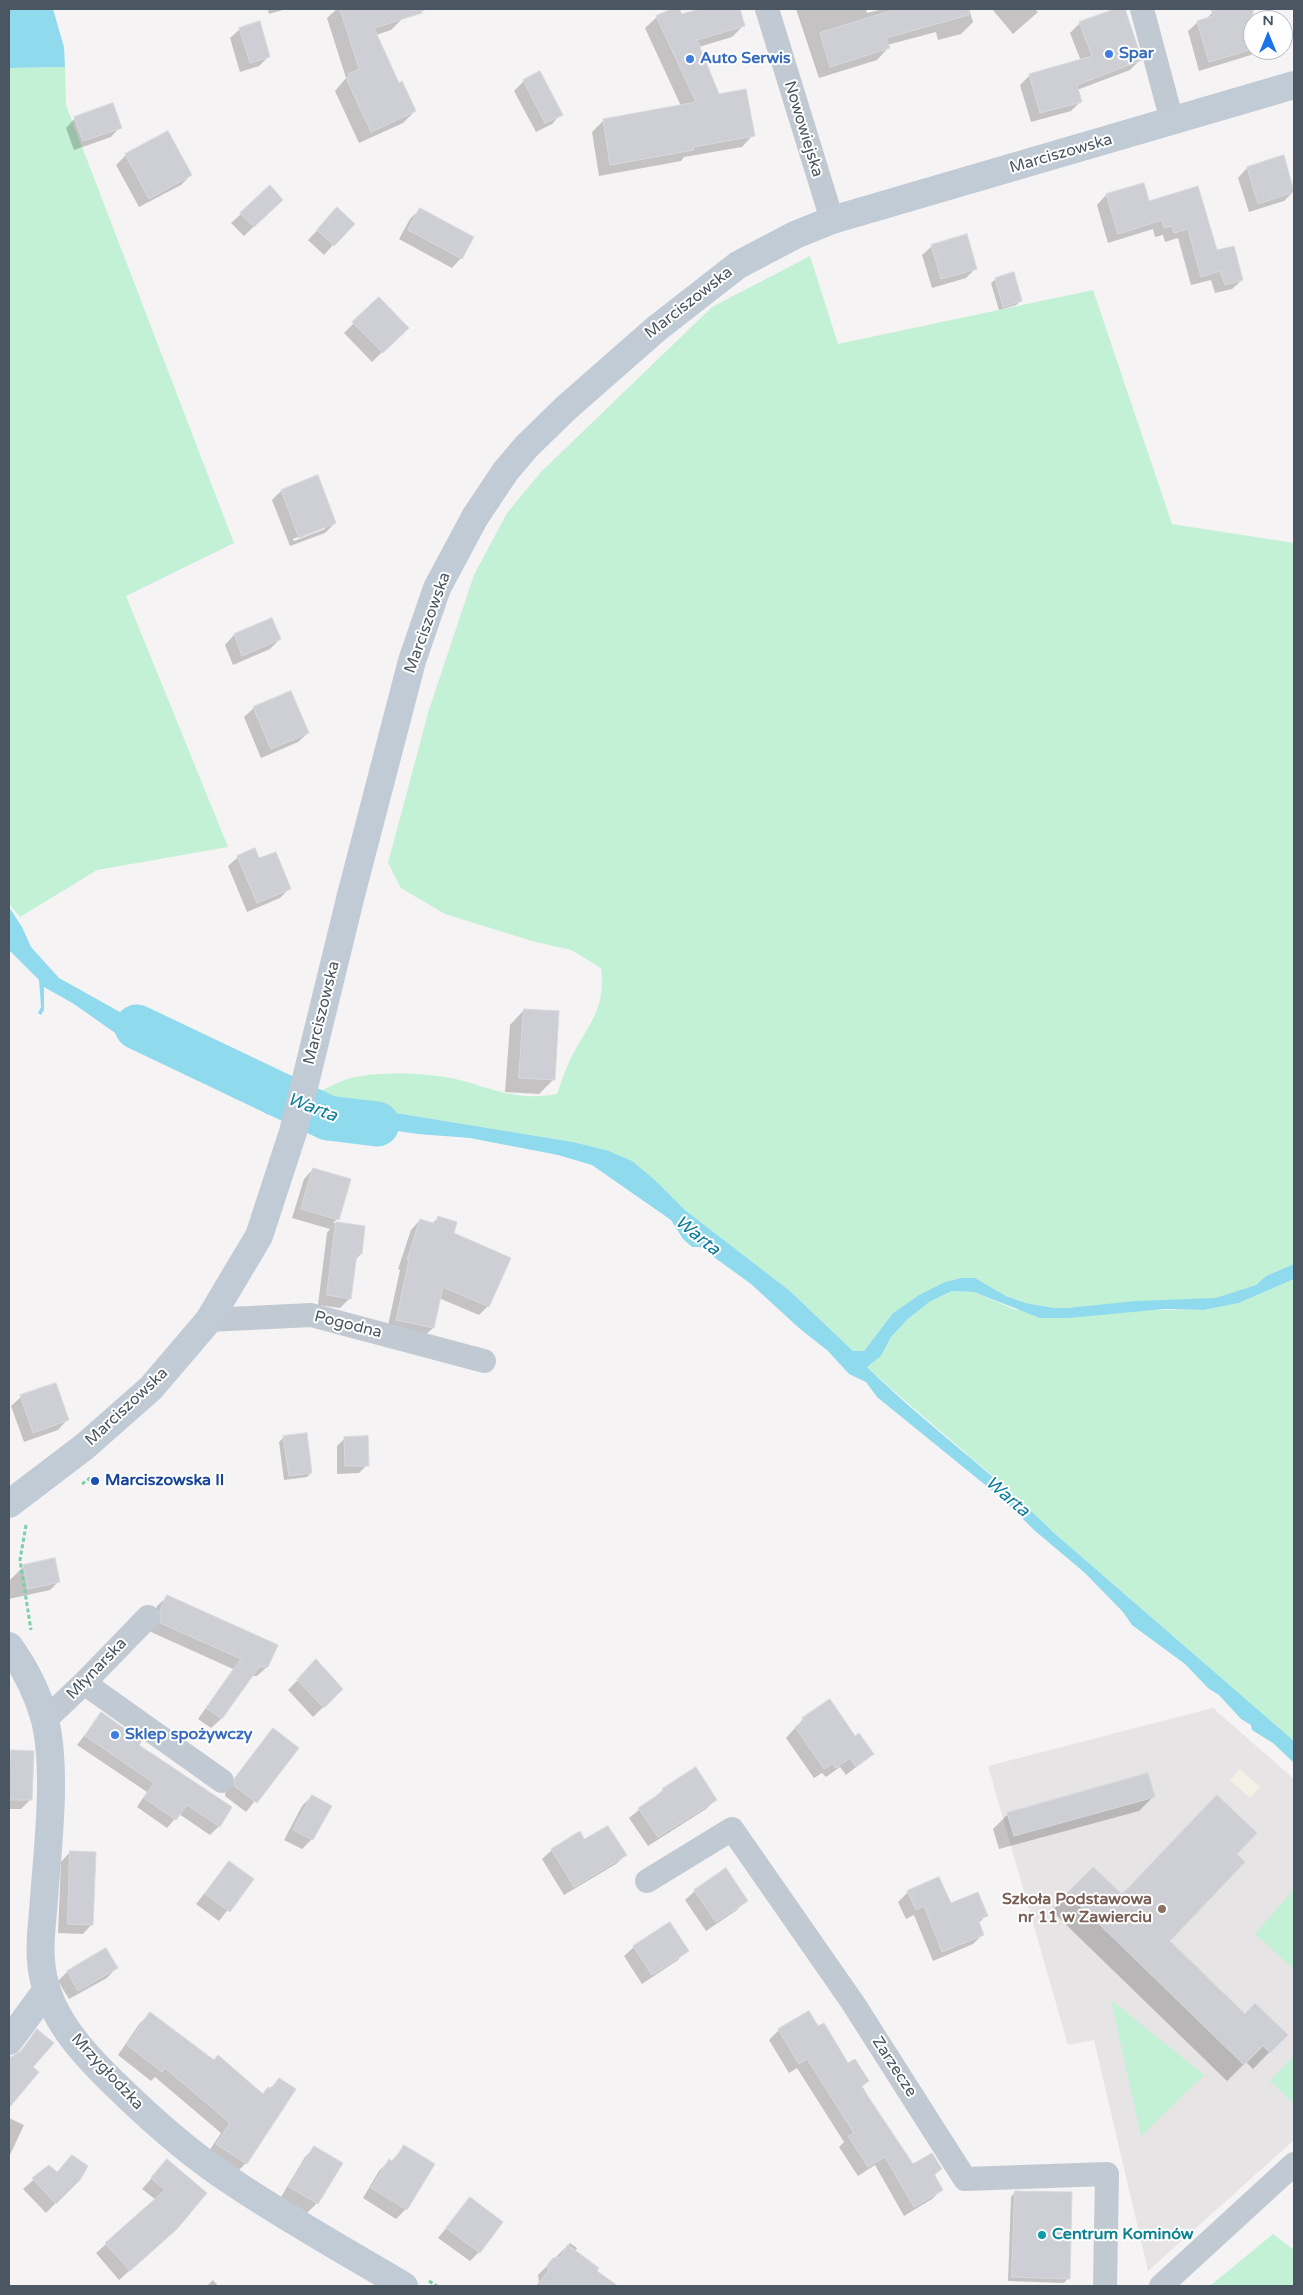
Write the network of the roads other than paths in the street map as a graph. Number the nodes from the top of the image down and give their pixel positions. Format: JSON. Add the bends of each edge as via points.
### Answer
{"nodes":[{"id":1,"x":767,"y":9,"type":"edge"},
{"id":2,"x":1142,"y":9,"type":"edge"},
{"id":3,"x":1294,"y":85,"type":"edge"},
{"id":4,"x":1172,"y":121,"type":"junction"},
{"id":5,"x":832,"y":220,"type":"junction"},
{"id":6,"x":209,"y":1320,"type":"junction"},
{"id":7,"x":484,"y":1362,"type":"dead end"},
{"id":8,"x":18,"y":1513,"type":"edge"},
{"id":9,"x":148,"y":1617,"type":"dead end"},
{"id":10,"x":21,"y":1642,"type":"edge"},
{"id":11,"x":84,"y":1683,"type":"junction"},
{"id":12,"x":45,"y":1720,"type":"junction"},
{"id":13,"x":222,"y":1782,"type":"dead end"},
{"id":14,"x":647,"y":1881,"type":"dead end"},
{"id":15,"x":46,"y":1991,"type":"junction"},
{"id":16,"x":9,"y":2041,"type":"edge"},
{"id":17,"x":1294,"y":2164,"type":"edge"},
{"id":18,"x":412,"y":2281,"type":"edge"},
{"id":19,"x":1105,"y":2286,"type":"edge"},
{"id":20,"x":1160,"y":2286,"type":"edge"}],
"edges":[{"from":1,"to":5,"type":"street","name":"Nowowiejska"},
{"from":2,"to":4,"type":"street"},
{"from":3,"to":4,"type":"street","name":"Marciszowska"},
{"from":4,"to":5,"type":"street","name":"Marciszowska"},
{"from":5,"to":6,"type":"street","name":"Marciszowska","via":[[738,265],[656,329],[526,447],[475,517],[437,588],[412,661],[293,1132],[259,1236]]},
{"from":6,"to":7,"type":"street","name":"Pogodna","via":[[311,1314]]},
{"from":6,"to":8,"type":"street","name":"Marciszowska","via":[[151,1388],[84,1447]]},
{"from":9,"to":11,"type":"street","name":"Młynarska"},
{"from":10,"to":12,"type":"street","name":"Mrzygłodzka","via":[[28,1679]]},
{"from":11,"to":12,"type":"street","name":"Młynarska"},
{"from":11,"to":13,"type":"street"},
{"from":12,"to":15,"type":"street","name":"Mrzygłodzka","via":[[49,1748],[49,1808],[40,1960]]},
{"from":14,"to":19,"type":"street","name":"Zarzecze","via":[[732,1829],[853,2003],[965,2179],[1107,2174]]},
{"from":15,"to":16,"type":"street"},
{"from":15,"to":18,"type":"street","name":"Mrzygłodzka","via":[[65,2027],[92,2060],[168,2133],[233,2183]]},
{"from":17,"to":20,"type":"street"}]}
